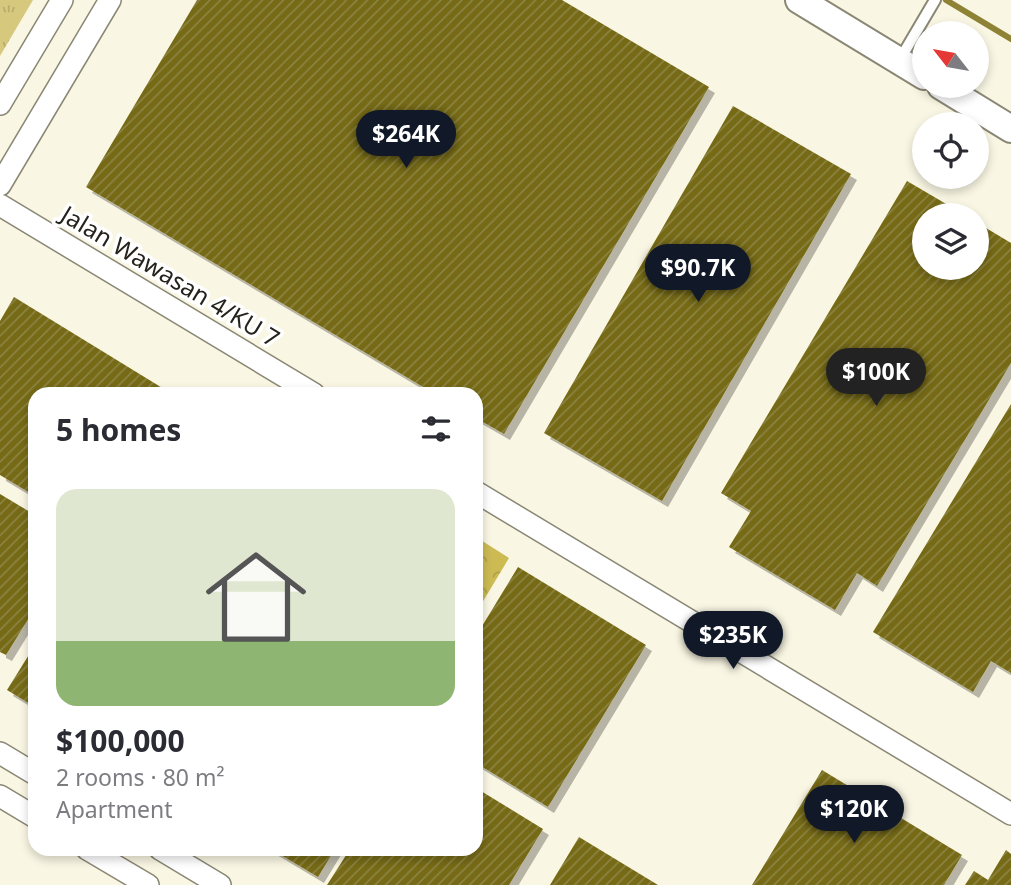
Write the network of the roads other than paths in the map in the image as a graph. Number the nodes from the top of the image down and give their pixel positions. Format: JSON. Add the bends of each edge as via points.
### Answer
{"nodes":[{"id":1,"x":62,"y":0,"type":"edge"},
{"id":2,"x":110,"y":0,"type":"edge"},
{"id":3,"x":799,"y":0,"type":"edge"},
{"id":4,"x":935,"y":0,"type":"edge"},
{"id":5,"x":900,"y":61,"type":"junction"},
{"id":6,"x":912,"y":68,"type":"edge"},
{"id":7,"x":961,"y":98,"type":"edge"},
{"id":8,"x":0,"y":104,"type":"edge"},
{"id":9,"x":1011,"y":129,"type":"edge"},
{"id":10,"x":0,"y":185,"type":"edge"},
{"id":11,"x":0,"y":205,"type":"edge"},
{"id":12,"x":302,"y":387,"type":"edge"},
{"id":13,"x":483,"y":496,"type":"edge"},
{"id":14,"x":0,"y":753,"type":"edge"},
{"id":15,"x":28,"y":770,"type":"edge"},
{"id":16,"x":0,"y":796,"type":"edge"},
{"id":17,"x":28,"y":813,"type":"edge"},
{"id":18,"x":1011,"y":814,"type":"edge"},
{"id":19,"x":99,"y":856,"type":"edge"},
{"id":20,"x":172,"y":856,"type":"edge"},
{"id":21,"x":148,"y":885,"type":"edge"},
{"id":22,"x":220,"y":885,"type":"edge"}],
"edges":[{"from":1,"to":8,"type":"street"},
{"from":2,"to":10,"type":"street"},
{"from":3,"to":5,"type":"street"},
{"from":4,"to":5,"type":"lane"},
{"from":5,"to":6,"type":"street"},
{"from":7,"to":9,"type":"street"},
{"from":11,"to":12,"type":"street","name":"Jalan Wawasan 4/KU 7"},
{"from":13,"to":18,"type":"street"},
{"from":14,"to":15,"type":"street"},
{"from":16,"to":17,"type":"street"},
{"from":19,"to":21,"type":"street"},
{"from":20,"to":22,"type":"street"}]}
